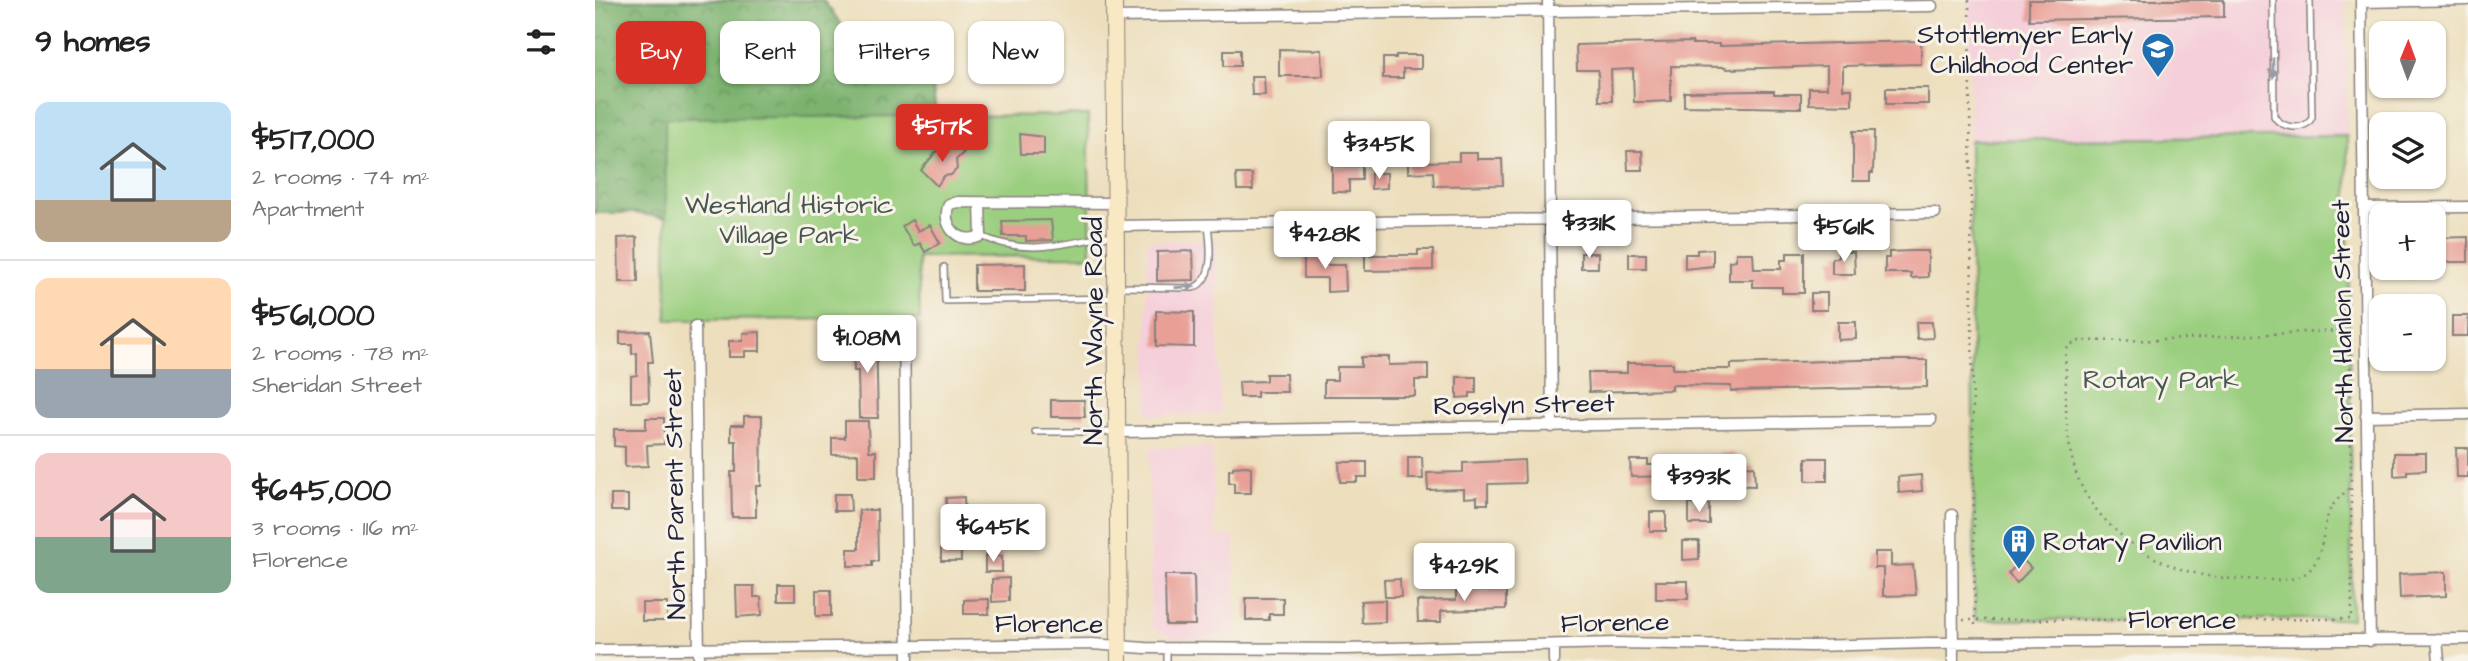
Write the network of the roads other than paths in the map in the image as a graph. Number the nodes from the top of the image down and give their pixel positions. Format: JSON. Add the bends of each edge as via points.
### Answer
{"nodes":[{"id":1,"x":1114,"y":0,"type":"edge"},
{"id":2,"x":2273,"y":0,"type":"edge"},
{"id":3,"x":2310,"y":0,"type":"edge"},
{"id":4,"x":2468,"y":0,"type":"edge"},
{"id":5,"x":2361,"y":1,"type":"edge"},
{"id":6,"x":1548,"y":6,"type":"edge"},
{"id":7,"x":1932,"y":6,"type":"dead end"},
{"id":8,"x":1114,"y":17,"type":"junction"},
{"id":9,"x":980,"y":202,"type":"junction"},
{"id":10,"x":1116,"y":203,"type":"junction"},
{"id":11,"x":2468,"y":206,"type":"edge"},
{"id":12,"x":2364,"y":208,"type":"junction"},
{"id":13,"x":1935,"y":213,"type":"dead end"},
{"id":14,"x":1549,"y":219,"type":"junction"},
{"id":15,"x":1208,"y":224,"type":"junction"},
{"id":16,"x":1116,"y":230,"type":"junction"},
{"id":17,"x":981,"y":236,"type":"junction"},
{"id":18,"x":944,"y":267,"type":"dead end"},
{"id":19,"x":1117,"y":293,"type":"junction"},
{"id":20,"x":904,"y":324,"type":"dead end"},
{"id":21,"x":695,"y":326,"type":"dead end"},
{"id":22,"x":2468,"y":414,"type":"edge"},
{"id":23,"x":2366,"y":416,"type":"junction"},
{"id":24,"x":1931,"y":421,"type":"dead end"},
{"id":25,"x":1552,"y":427,"type":"junction"},
{"id":26,"x":1035,"y":432,"type":"dead end"},
{"id":27,"x":1118,"y":432,"type":"junction"},
{"id":28,"x":1952,"y":515,"type":"dead end"},
{"id":29,"x":2437,"y":639,"type":"junction"},
{"id":30,"x":2468,"y":639,"type":"edge"},
{"id":31,"x":2370,"y":641,"type":"junction"},
{"id":32,"x":1952,"y":643,"type":"junction"},
{"id":33,"x":1554,"y":645,"type":"junction"},
{"id":34,"x":908,"y":646,"type":"junction"},
{"id":35,"x":1167,"y":648,"type":"junction"},
{"id":36,"x":595,"y":650,"type":"edge"},
{"id":37,"x":1119,"y":653,"type":"edge"},
{"id":38,"x":699,"y":655,"type":"edge"},
{"id":39,"x":908,"y":661,"type":"edge"},
{"id":40,"x":1167,"y":661,"type":"edge"},
{"id":41,"x":1554,"y":661,"type":"edge"},
{"id":42,"x":1952,"y":661,"type":"edge"},
{"id":43,"x":2439,"y":661,"type":"edge"}],
"edges":[{"from":1,"to":8,"type":"main road","name":"North Wayne Road"},
{"from":2,"to":3,"type":"lane","one_way":true,"via":[[2274,116],[2289,127],[2305,125],[2312,117]]},
{"from":4,"to":5,"type":"street"},
{"from":5,"to":12,"type":"street","name":"North Hanlon Street"},
{"from":6,"to":7,"type":"street"},
{"from":6,"to":8,"type":"street"},
{"from":6,"to":14,"type":"street"},
{"from":8,"to":10,"type":"main road","name":"North Wayne Road"},
{"from":9,"to":10,"type":"street"},
{"from":9,"to":17,"type":"street"},
{"from":9,"to":17,"type":"street","via":[[949,204],[945,214],[957,236],[964,240]]},
{"from":10,"to":16,"type":"main road","name":"North Wayne Road"},
{"from":11,"to":12,"type":"street"},
{"from":12,"to":23,"type":"street","name":"North Hanlon Street"},
{"from":13,"to":14,"type":"street"},
{"from":14,"to":15,"type":"street"},
{"from":14,"to":25,"type":"street"},
{"from":15,"to":16,"type":"street"},
{"from":19,"to":15,"type":"lane","one_way":true,"via":[[1200,285],[1209,265]]},
{"from":16,"to":17,"type":"lane","via":[[1062,246],[1023,248]]},
{"from":16,"to":19,"type":"main road","name":"North Wayne Road"},
{"from":18,"to":19,"type":"lane","via":[[945,301]]},
{"from":19,"to":27,"type":"main road","name":"North Wayne Road"},
{"from":20,"to":34,"type":"street"},
{"from":21,"to":38,"type":"street","name":"North Parent Street"},
{"from":22,"to":23,"type":"street"},
{"from":23,"to":31,"type":"street","name":"North Hanlon Street"},
{"from":24,"to":25,"type":"street","name":"Rosslyn Street"},
{"from":25,"to":27,"type":"street","name":"Rosslyn Street"},
{"from":26,"to":27,"type":"lane"},
{"from":27,"to":37,"type":"main road","name":"North Wayne Road"},
{"from":28,"to":32,"type":"street"},
{"from":29,"to":30,"type":"street","name":"Florence"},
{"from":29,"to":31,"type":"street","name":"Florence"},
{"from":29,"to":43,"type":"street"},
{"from":31,"to":32,"type":"street","name":"Florence"},
{"from":32,"to":33,"type":"street","name":"Florence"},
{"from":32,"to":42,"type":"street"},
{"from":33,"to":35,"type":"street","name":"Florence"},
{"from":33,"to":41,"type":"street"},
{"from":34,"to":37,"type":"street","name":"Florence","via":[[1092,644]]},
{"from":34,"to":38,"type":"street","name":"Florence"},
{"from":34,"to":39,"type":"street"},
{"from":35,"to":37,"type":"street","name":"Florence"},
{"from":35,"to":40,"type":"lane"},
{"from":36,"to":38,"type":"street","name":"Florence"}]}
